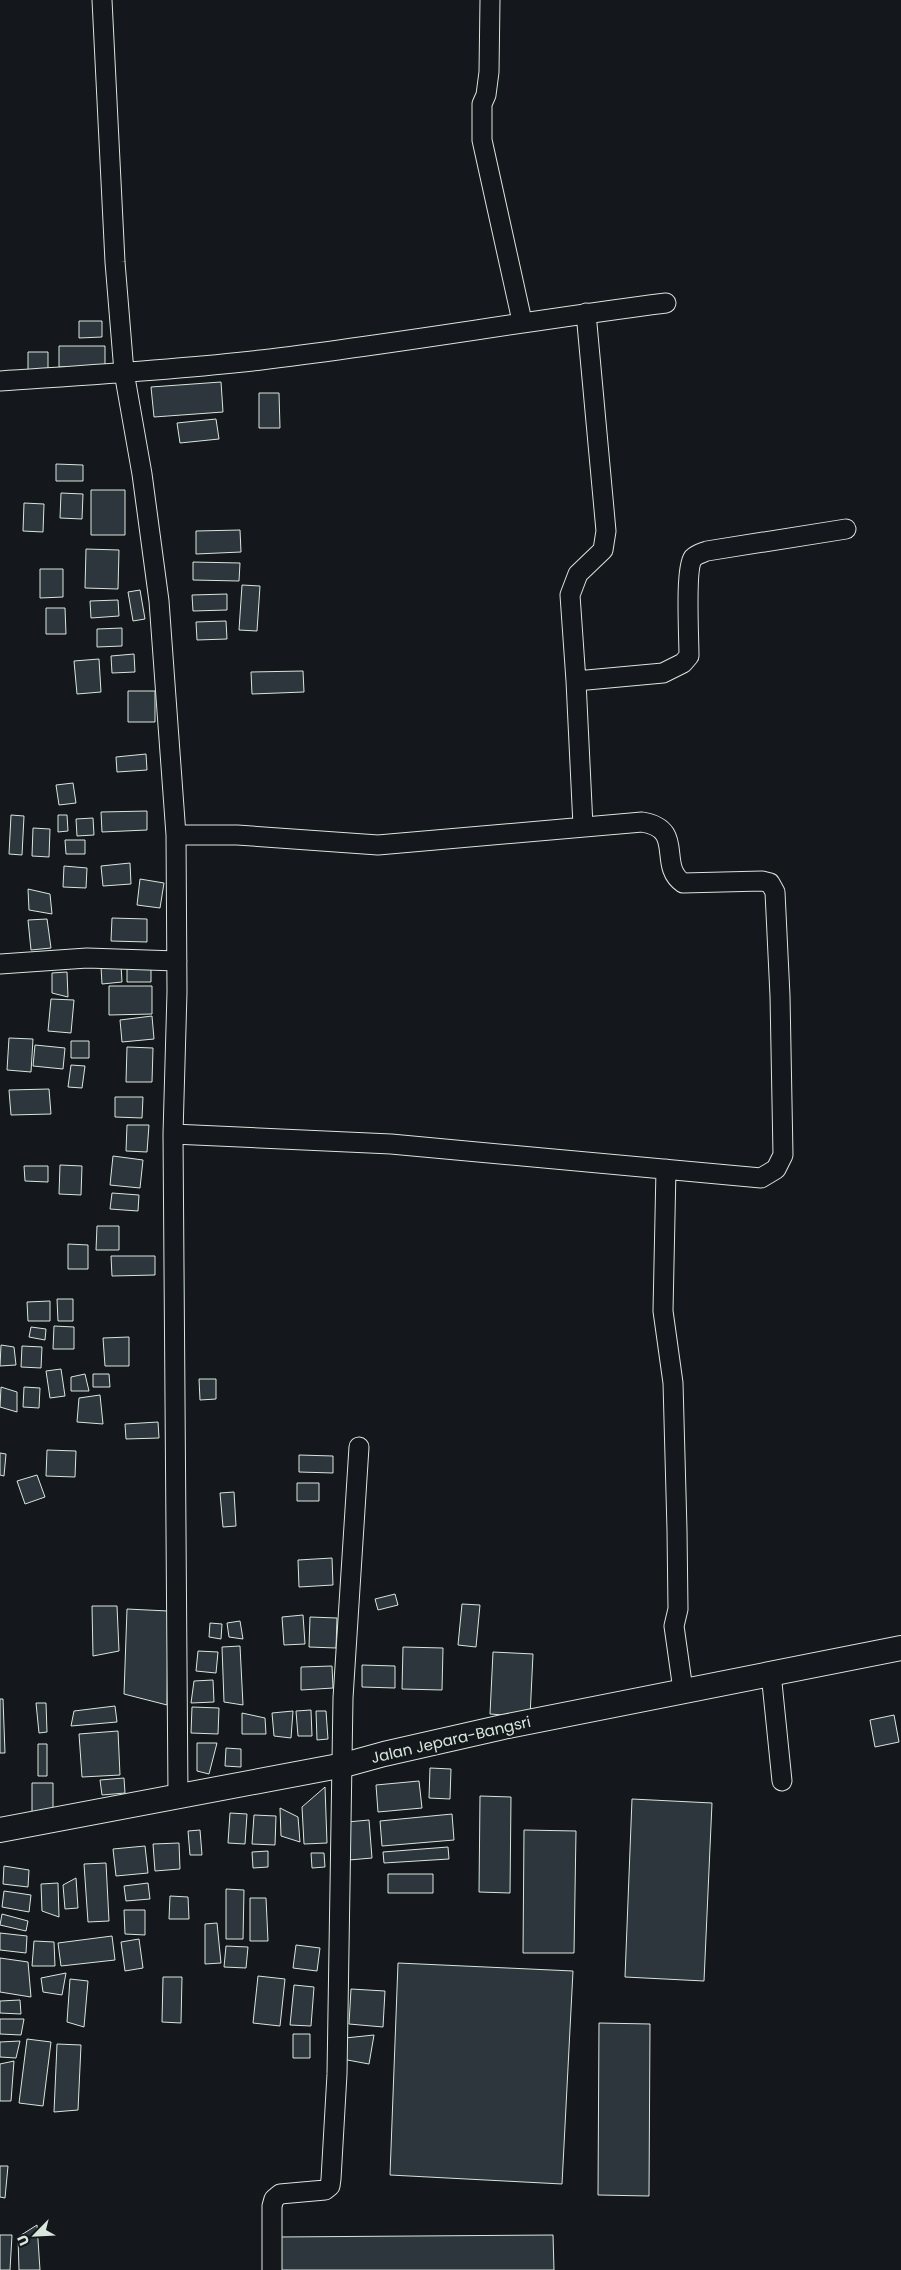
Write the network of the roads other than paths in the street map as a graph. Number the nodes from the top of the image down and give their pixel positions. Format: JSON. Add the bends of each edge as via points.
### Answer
{"nodes":[{"id":1,"x":102,"y":0,"type":"edge"},
{"id":2,"x":490,"y":0,"type":"edge"},
{"id":3,"x":666,"y":303,"type":"dead end"},
{"id":4,"x":586,"y":313,"type":"junction"},
{"id":5,"x":522,"y":322,"type":"junction"},
{"id":6,"x":124,"y":372,"type":"junction"},
{"id":7,"x":0,"y":381,"type":"edge"},
{"id":8,"x":846,"y":529,"type":"dead end"},
{"id":9,"x":576,"y":681,"type":"junction"},
{"id":10,"x":582,"y":826,"type":"junction"},
{"id":11,"x":176,"y":835,"type":"junction"},
{"id":12,"x":177,"y":961,"type":"junction"},
{"id":13,"x":0,"y":964,"type":"edge"},
{"id":14,"x":173,"y":1134,"type":"junction"},
{"id":15,"x":666,"y":1169,"type":"junction"},
{"id":16,"x":359,"y":1446,"type":"dead end"},
{"id":17,"x":901,"y":1648,"type":"edge"},
{"id":18,"x":771,"y":1673,"type":"junction"},
{"id":19,"x":683,"y":1690,"type":"junction"},
{"id":20,"x":344,"y":1765,"type":"junction"},
{"id":21,"x":782,"y":1780,"type":"dead end"},
{"id":22,"x":178,"y":1796,"type":"junction"},
{"id":23,"x":0,"y":1830,"type":"edge"},
{"id":24,"x":272,"y":2270,"type":"edge"}],
"edges":[{"from":1,"to":6,"type":"street","via":[[114,253]]},
{"from":2,"to":5,"type":"street","via":[[490,72],[480,118],[482,140]]},
{"from":3,"to":4,"type":"street"},
{"from":4,"to":5,"type":"street"},
{"from":4,"to":9,"type":"street","via":[[606,532],[603,550],[578,574],[571,586]]},
{"from":5,"to":6,"type":"street","via":[[259,360]]},
{"from":6,"to":7,"type":"street"},
{"from":6,"to":11,"type":"street","via":[[159,601]]},
{"from":8,"to":9,"type":"street","via":[[698,555],[688,572],[689,656],[683,663],[663,673]]},
{"from":9,"to":10,"type":"street"},
{"from":10,"to":11,"type":"street","via":[[378,845],[237,835]]},
{"from":10,"to":15,"type":"street","via":[[655,824],[666,834],[673,870],[682,883],[762,881],[770,883],[775,892],[782,1155],[776,1169],[761,1178]]},
{"from":11,"to":12,"type":"street"},
{"from":12,"to":13,"type":"street","via":[[87,958]]},
{"from":12,"to":14,"type":"street"},
{"from":14,"to":15,"type":"street","via":[[391,1144]]},
{"from":14,"to":22,"type":"street"},
{"from":15,"to":19,"type":"street","via":[[663,1311],[673,1383],[678,1609],[674,1626]]},
{"from":16,"to":20,"type":"street","via":[[343,1698]]},
{"from":17,"to":18,"type":"main road","name":"Jalan Jepara-Bangsri"},
{"from":18,"to":19,"type":"main road","name":"Jalan Jepara-Bangsri"},
{"from":18,"to":21,"type":"street"},
{"from":19,"to":20,"type":"main road","name":"Jalan Jepara-Bangsri","via":[[503,1727]]},
{"from":20,"to":22,"type":"main road","name":"Jalan Jepara-Bangsri"},
{"from":20,"to":24,"type":"street","via":[[337,2074],[331,2179],[328,2189],[280,2194],[274,2199]]},
{"from":22,"to":23,"type":"main road","name":"Jalan Jepara-Bangsri"}]}
